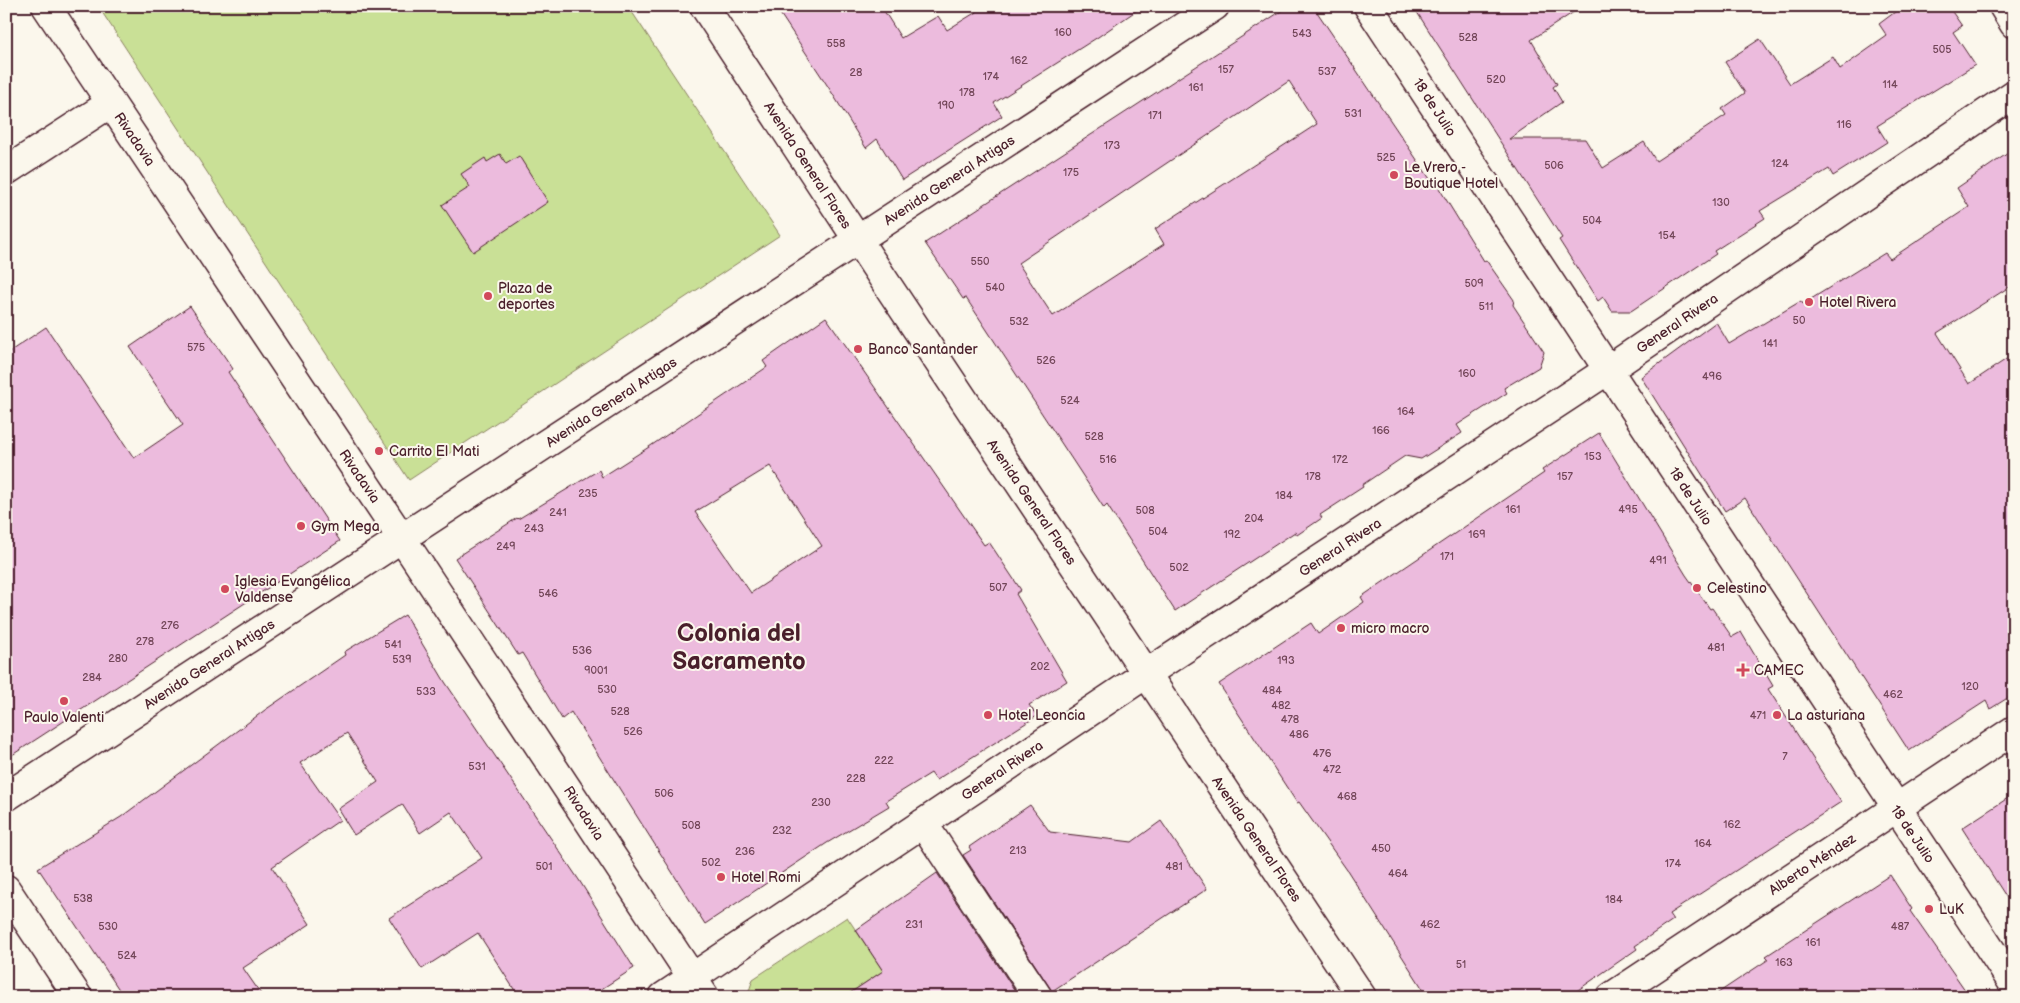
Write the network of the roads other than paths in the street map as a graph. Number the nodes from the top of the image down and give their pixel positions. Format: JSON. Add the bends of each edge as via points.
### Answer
{"nodes":[{"id":1,"x":46,"y":6,"type":"edge"},
{"id":2,"x":704,"y":6,"type":"edge"},
{"id":3,"x":1215,"y":6,"type":"edge"},
{"id":4,"x":1368,"y":6,"type":"edge"},
{"id":5,"x":2003,"y":6,"type":"edge"},
{"id":6,"x":2014,"y":24,"type":"edge"},
{"id":7,"x":2014,"y":94,"type":"edge"},
{"id":8,"x":111,"y":103,"type":"junction"},
{"id":9,"x":6,"y":171,"type":"edge"},
{"id":10,"x":857,"y":240,"type":"junction"},
{"id":11,"x":1608,"y":370,"type":"junction"},
{"id":12,"x":401,"y":537,"type":"junction"},
{"id":13,"x":1146,"y":674,"type":"junction"},
{"id":14,"x":2014,"y":730,"type":"edge"},
{"id":15,"x":6,"y":797,"type":"edge"},
{"id":16,"x":1896,"y":808,"type":"junction"},
{"id":17,"x":923,"y":823,"type":"junction"},
{"id":18,"x":6,"y":890,"type":"edge"},
{"id":19,"x":2014,"y":985,"type":"edge"},
{"id":20,"x":699,"y":987,"type":"edge"},
{"id":21,"x":78,"y":997,"type":"edge"},
{"id":22,"x":664,"y":997,"type":"edge"},
{"id":23,"x":1038,"y":997,"type":"edge"},
{"id":24,"x":1362,"y":997,"type":"edge"},
{"id":25,"x":1611,"y":997,"type":"edge"}],
"edges":[{"from":1,"to":8,"type":"street","name":"Rivadavia"},
{"from":2,"to":10,"type":"street","name":"Avenida General Flores"},
{"from":3,"to":10,"type":"street","name":"Avenida General Artigas"},
{"from":4,"to":11,"type":"street","name":"18 de Julio"},
{"from":5,"to":6,"type":"street"},
{"from":7,"to":11,"type":"street","name":"General Rivera"},
{"from":8,"to":9,"type":"street"},
{"from":8,"to":12,"type":"street","name":"Rivadavia"},
{"from":10,"to":12,"type":"street","name":"Avenida General Artigas"},
{"from":10,"to":13,"type":"street","name":"Avenida General Flores"},
{"from":11,"to":13,"type":"street","name":"General Rivera"},
{"from":11,"to":16,"type":"street","name":"18 de Julio"},
{"from":12,"to":15,"type":"street","name":"Avenida General Artigas"},
{"from":12,"to":20,"type":"street","name":"Rivadavia"},
{"from":13,"to":17,"type":"street","name":"General Rivera"},
{"from":13,"to":24,"type":"street","name":"Avenida General Flores"},
{"from":14,"to":16,"type":"street","name":"Alberto Méndez"},
{"from":16,"to":19,"type":"street","name":"18 de Julio"},
{"from":16,"to":25,"type":"street","name":"Alberto Méndez"},
{"from":17,"to":20,"type":"street","name":"General Rivera"},
{"from":17,"to":23,"type":"street"},
{"from":18,"to":21,"type":"street"},
{"from":20,"to":22,"type":"street","name":"General Rivera"}]}
